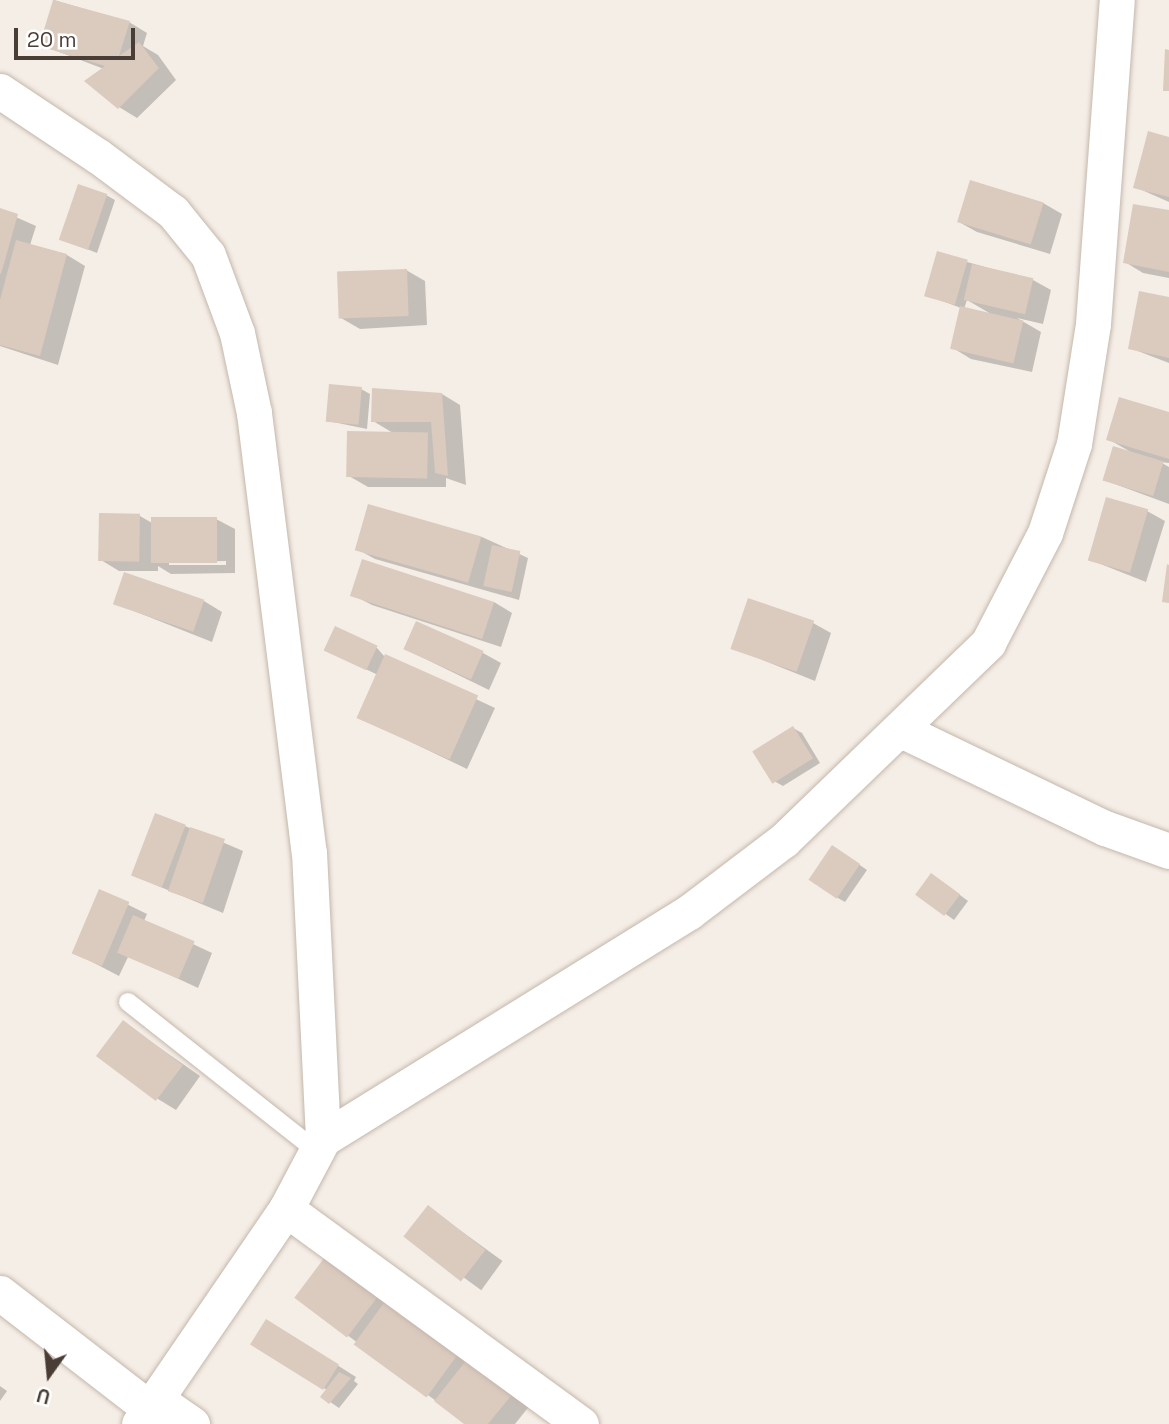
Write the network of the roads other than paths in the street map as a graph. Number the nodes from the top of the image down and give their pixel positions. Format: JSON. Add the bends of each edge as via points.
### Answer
{"nodes":[{"id":1,"x":1117,"y":0,"type":"edge"},
{"id":2,"x":0,"y":92,"type":"edge"},
{"id":3,"x":901,"y":730,"type":"junction"},
{"id":4,"x":1169,"y":851,"type":"edge"},
{"id":5,"x":128,"y":1002,"type":"dead end"},
{"id":6,"x":320,"y":1145,"type":"junction"},
{"id":7,"x":286,"y":1209,"type":"junction"},
{"id":8,"x":0,"y":1293,"type":"edge"},
{"id":9,"x":149,"y":1411,"type":"edge"},
{"id":10,"x":192,"y":1424,"type":"edge"},
{"id":11,"x":581,"y":1424,"type":"edge"}],
"edges":[{"from":1,"to":3,"type":"street","via":[[1093,324],[1074,444],[1045,533],[988,643]]},
{"from":2,"to":6,"type":"street","via":[[173,212],[208,256],[237,333],[254,413],[309,852]]},
{"from":3,"to":4,"type":"street","via":[[1105,828]]},
{"from":3,"to":6,"type":"street","via":[[784,840],[690,912]]},
{"from":5,"to":6,"type":"lane"},
{"from":6,"to":7,"type":"street"},
{"from":7,"to":9,"type":"street"},
{"from":7,"to":11,"type":"street"},
{"from":8,"to":9,"type":"street"},
{"from":9,"to":10,"type":"street"}]}
